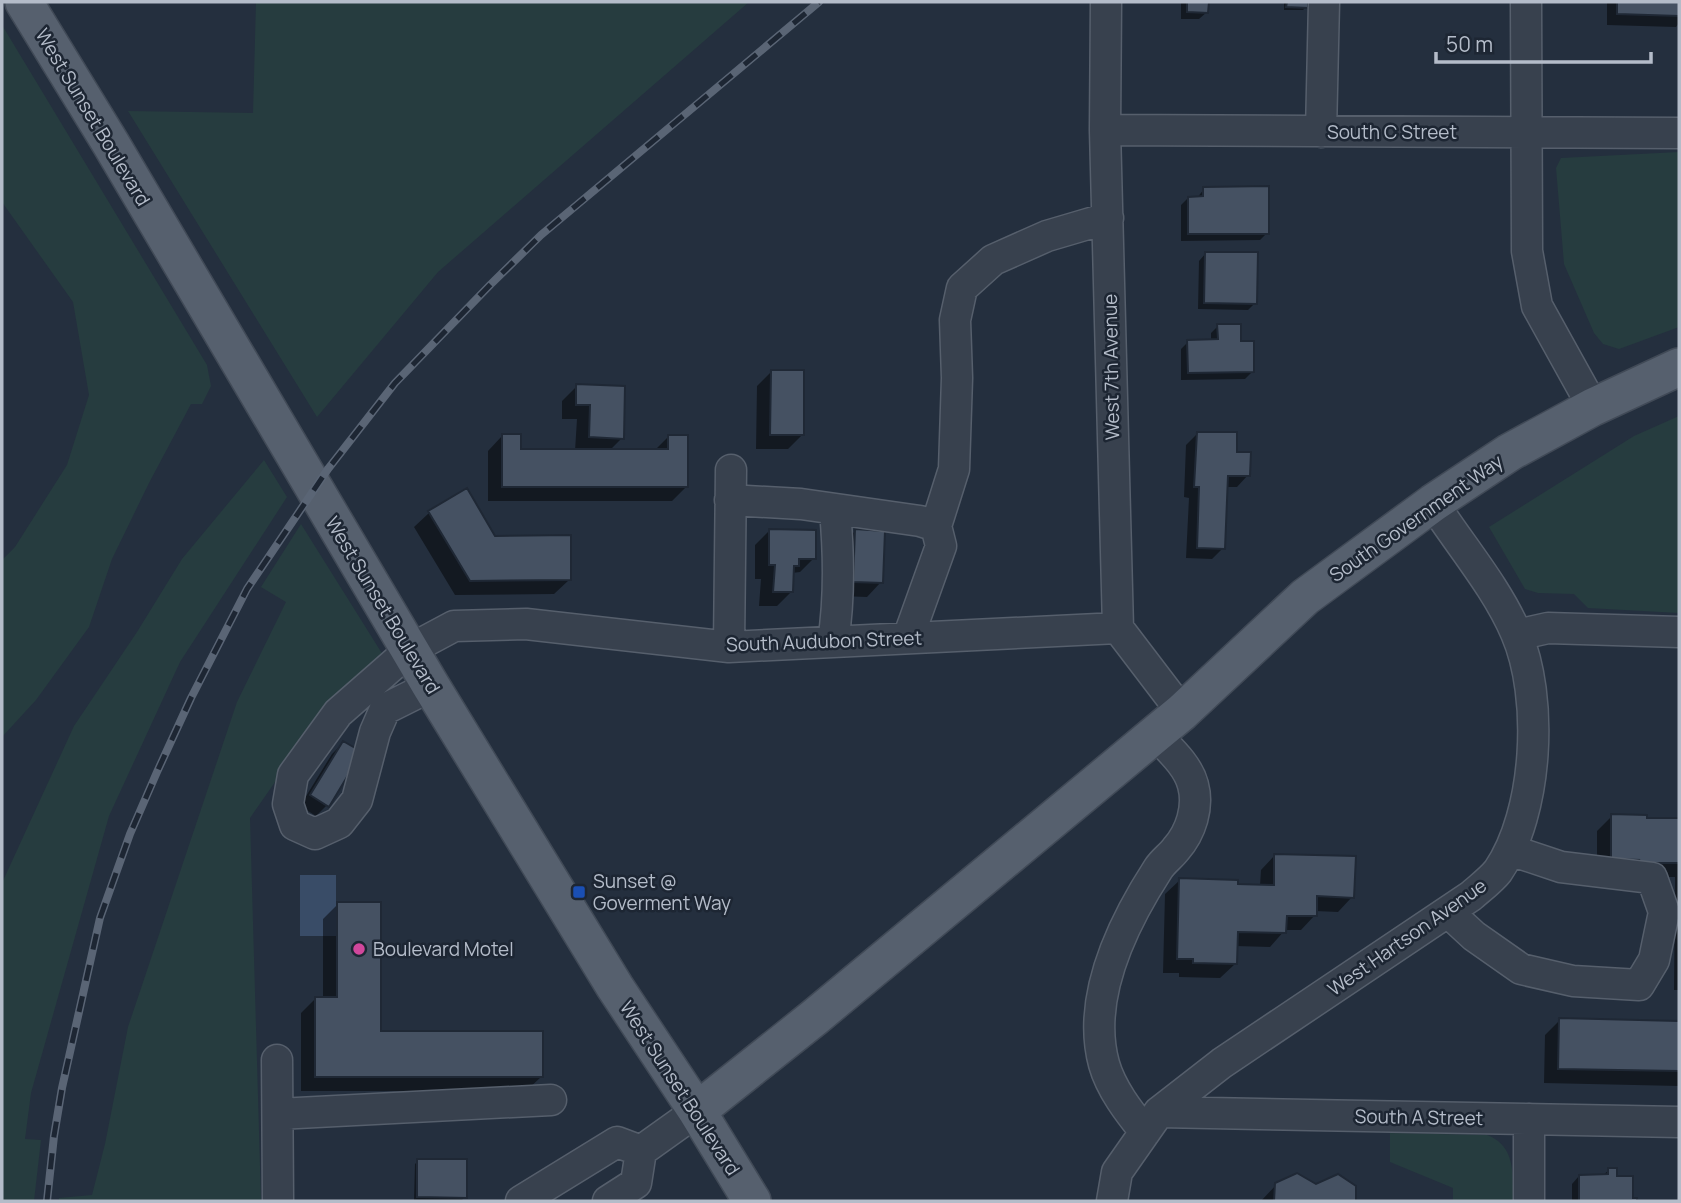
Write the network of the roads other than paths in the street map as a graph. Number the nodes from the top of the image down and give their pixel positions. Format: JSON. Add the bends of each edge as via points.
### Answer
{"nodes":[{"id":1,"x":24,"y":2,"type":"edge"},
{"id":2,"x":1106,"y":2,"type":"edge"},
{"id":3,"x":1324,"y":2,"type":"edge"},
{"id":4,"x":1526,"y":2,"type":"edge"},
{"id":5,"x":1105,"y":130,"type":"junction"},
{"id":6,"x":1321,"y":132,"type":"junction"},
{"id":7,"x":1679,"y":132,"type":"edge"},
{"id":8,"x":1526,"y":133,"type":"junction"},
{"id":9,"x":1108,"y":218,"type":"junction"},
{"id":10,"x":1679,"y":367,"type":"edge"},
{"id":11,"x":1593,"y":407,"type":"junction"},
{"id":12,"x":1433,"y":503,"type":"junction"},
{"id":13,"x":835,"y":511,"type":"junction"},
{"id":14,"x":936,"y":526,"type":"junction"},
{"id":15,"x":1118,"y":628,"type":"junction"},
{"id":16,"x":1679,"y":632,"type":"edge"},
{"id":17,"x":1517,"y":635,"type":"junction"},
{"id":18,"x":908,"y":638,"type":"junction"},
{"id":19,"x":833,"y":642,"type":"junction"},
{"id":20,"x":729,"y":647,"type":"junction"},
{"id":21,"x":411,"y":649,"type":"junction"},
{"id":22,"x":431,"y":686,"type":"junction"},
{"id":23,"x":1168,"y":723,"type":"junction"},
{"id":24,"x":1510,"y":850,"type":"junction"},
{"id":25,"x":1448,"y":912,"type":"junction"},
{"id":26,"x":277,"y":1060,"type":"dead end"},
{"id":27,"x":551,"y":1100,"type":"dead end"},
{"id":28,"x":697,"y":1111,"type":"junction"},
{"id":29,"x":278,"y":1114,"type":"junction"},
{"id":30,"x":1529,"y":1119,"type":"junction"},
{"id":31,"x":1152,"y":1122,"type":"junction"},
{"id":32,"x":1679,"y":1122,"type":"edge"},
{"id":33,"x":641,"y":1151,"type":"junction"},
{"id":34,"x":278,"y":1201,"type":"edge"},
{"id":35,"x":521,"y":1201,"type":"edge"},
{"id":36,"x":608,"y":1201,"type":"edge"},
{"id":37,"x":752,"y":1201,"type":"edge"},
{"id":38,"x":1112,"y":1201,"type":"edge"},
{"id":39,"x":1529,"y":1201,"type":"edge"}],
"edges":[{"from":1,"to":21,"type":"main road","name":"West Sunset Boulevard"},
{"from":2,"to":5,"type":"street","name":"West 7th Avenue"},
{"from":3,"to":6,"type":"street"},
{"from":4,"to":8,"type":"street"},
{"from":5,"to":6,"type":"street","name":"South C Street"},
{"from":5,"to":9,"type":"street","name":"West 7th Avenue"},
{"from":6,"to":8,"type":"street","name":"South C Street"},
{"from":7,"to":8,"type":"street","name":"South C Street"},
{"from":8,"to":11,"type":"street","via":[[1527,251],[1537,306]]},
{"from":9,"to":14,"type":"street","via":[[1047,236],[993,260],[962,288],[956,320],[954,469]]},
{"from":9,"to":15,"type":"street","name":"West 7th Avenue"},
{"from":10,"to":11,"type":"main road","name":"South Government Way"},
{"from":11,"to":12,"type":"main road","name":"South Government Way","via":[[1510,452]]},
{"from":12,"to":17,"type":"street","name":"West Hartson Avenue","via":[[1499,600]]},
{"from":12,"to":23,"type":"main road","name":"South Government Way","via":[[1305,597]]},
{"from":13,"to":14,"type":"street"},
{"from":13,"to":19,"type":"street","via":[[840,562]]},
{"from":13,"to":20,"type":"street","via":[[730,485]]},
{"from":14,"to":18,"type":"street","via":[[941,546]]},
{"from":15,"to":18,"type":"street","name":"South Audubon Street"},
{"from":15,"to":23,"type":"street"},
{"from":16,"to":17,"type":"street","via":[[1548,628]]},
{"from":17,"to":24,"type":"street","name":"West Hartson Avenue","via":[[1530,693],[1532,763],[1521,825]]},
{"from":18,"to":19,"type":"street","name":"South Audubon Street"},
{"from":19,"to":20,"type":"street","name":"South Audubon Street"},
{"from":20,"to":21,"type":"street","name":"South Audubon Street","via":[[526,624],[454,626]]},
{"from":21,"to":22,"type":"main road","name":"West Sunset Boulevard"},
{"from":21,"to":22,"type":"street","name":"South Audubon Street","via":[[338,712],[293,775],[288,804],[295,825],[315,834],[339,823],[357,800],[385,709]]},
{"from":22,"to":28,"type":"main road","name":"West Sunset Boulevard","via":[[615,987]]},
{"from":23,"to":28,"type":"main road","name":"South Government Way"},
{"from":23,"to":31,"type":"street","via":[[1179,760],[1193,783],[1194,814],[1177,849],[1144,890],[1114,954],[1098,1034],[1105,1066],[1126,1108]]},
{"from":24,"to":25,"type":"street","name":"West Hartson Avenue","via":[[1497,872]]},
{"from":24,"to":25,"type":"street","via":[[1561,867],[1652,878],[1664,912],[1654,960],[1639,985],[1573,981],[1521,969]]},
{"from":25,"to":31,"type":"street","name":"West Hartson Avenue","via":[[1222,1063]]},
{"from":26,"to":29,"type":"street"},
{"from":27,"to":29,"type":"street"},
{"from":28,"to":33,"type":"street"},
{"from":28,"to":37,"type":"main road","name":"West Sunset Boulevard"},
{"from":29,"to":34,"type":"street"},
{"from":30,"to":31,"type":"street","name":"South A Street"},
{"from":30,"to":32,"type":"street","name":"South A Street"},
{"from":30,"to":39,"type":"street"},
{"from":31,"to":38,"type":"street","via":[[1117,1172]]},
{"from":33,"to":35,"type":"street","via":[[617,1142]]},
{"from":33,"to":36,"type":"street","via":[[636,1183]]}]}
